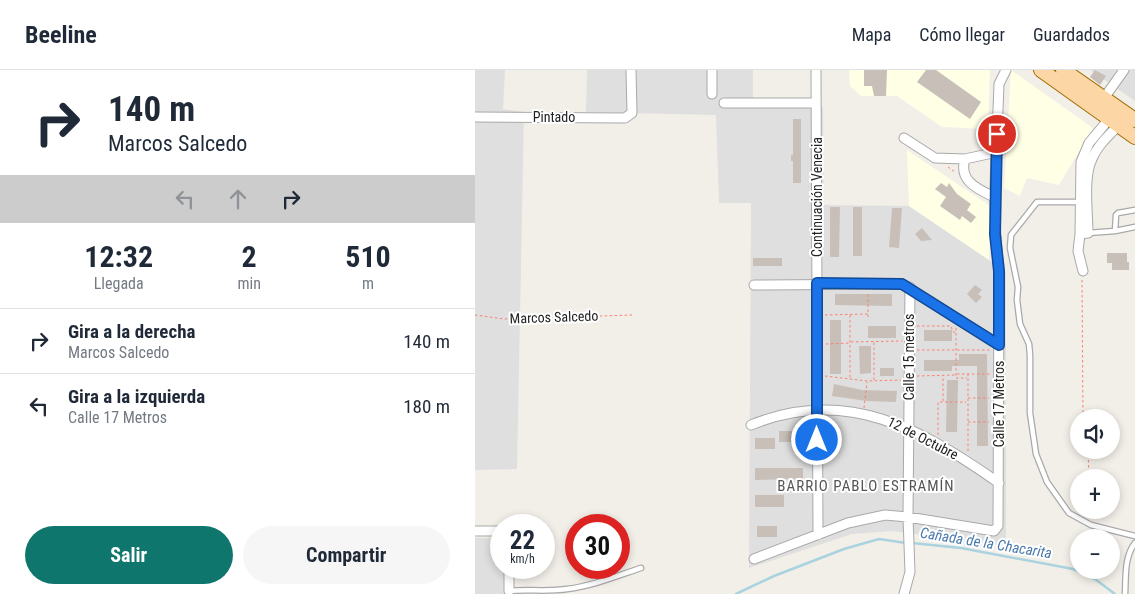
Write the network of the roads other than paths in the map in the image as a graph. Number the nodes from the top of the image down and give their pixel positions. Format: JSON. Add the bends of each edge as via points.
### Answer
{"nodes":[{"id":1,"x":631,"y":70,"type":"edge"},
{"id":2,"x":712,"y":70,"type":"edge"},
{"id":3,"x":816,"y":70,"type":"edge"},
{"id":4,"x":1006,"y":70,"type":"edge"},
{"id":5,"x":1041,"y":70,"type":"edge"},
{"id":6,"x":1063,"y":70,"type":"edge"},
{"id":7,"x":1124,"y":70,"type":"edge"},
{"id":8,"x":712,"y":94,"type":"dead end"},
{"id":9,"x":725,"y":103,"type":"dead end"},
{"id":10,"x":816,"y":103,"type":"junction"},
{"id":11,"x":1100,"y":104,"type":"junction"},
{"id":12,"x":475,"y":117,"type":"edge"},
{"id":13,"x":1135,"y":120,"type":"edge"},
{"id":14,"x":1114,"y":122,"type":"junction"},
{"id":15,"x":1135,"y":137,"type":"edge"},
{"id":16,"x":904,"y":138,"type":"dead end"},
{"id":17,"x":997,"y":152,"type":"junction"},
{"id":18,"x":965,"y":159,"type":"junction"},
{"id":19,"x":995,"y":197,"type":"junction"},
{"id":20,"x":1084,"y":202,"type":"junction"},
{"id":21,"x":1135,"y":210,"type":"edge"},
{"id":22,"x":1135,"y":227,"type":"edge"},
{"id":23,"x":1115,"y":231,"type":"junction"},
{"id":24,"x":1084,"y":234,"type":"junction"},
{"id":25,"x":1083,"y":272,"type":"road end"},
{"id":26,"x":817,"y":283,"type":"junction"},
{"id":27,"x":754,"y":284,"type":"dead end"},
{"id":28,"x":909,"y":287,"type":"junction"},
{"id":29,"x":999,"y":347,"type":"junction"},
{"id":30,"x":817,"y":409,"type":"junction"},
{"id":31,"x":751,"y":425,"type":"dead end"},
{"id":32,"x":909,"y":428,"type":"junction"},
{"id":33,"x":999,"y":483,"type":"junction"},
{"id":34,"x":908,"y":516,"type":"junction"},
{"id":35,"x":475,"y":531,"type":"edge"},
{"id":36,"x":490,"y":531,"type":"edge"},
{"id":37,"x":818,"y":535,"type":"junction"},
{"id":38,"x":1135,"y":536,"type":"edge"},
{"id":39,"x":1135,"y":543,"type":"edge"},
{"id":40,"x":754,"y":559,"type":"dead end"},
{"id":41,"x":641,"y":568,"type":"dead end"},
{"id":42,"x":509,"y":579,"type":"edge"},
{"id":43,"x":509,"y":590,"type":"joint"},
{"id":44,"x":904,"y":594,"type":"edge"},
{"id":45,"x":1125,"y":594,"type":"edge"}],
"edges":[{"from":1,"to":12,"type":"street","name":"Pintado","via":[[632,113],[625,118]]},
{"from":2,"to":8,"type":"street"},
{"from":3,"to":10,"type":"street","name":"Continuación Venecia"},
{"from":4,"to":17,"type":"street","name":"Calle 17 Metros","via":[[999,84]]},
{"from":5,"to":11,"type":"main road"},
{"from":6,"to":11,"type":"main road"},
{"from":7,"to":11,"type":"street"},
{"from":9,"to":10,"type":"street"},
{"from":10,"to":26,"type":"street","name":"Continuación Venecia"},
{"from":11,"to":13,"type":"main road"},
{"from":11,"to":14,"type":"main road"},
{"from":14,"to":15,"type":"main road"},
{"from":14,"to":20,"type":"street","via":[[1089,143],[1084,154],[1080,174]]},
{"from":16,"to":18,"type":"street","via":[[935,158]]},
{"from":17,"to":18,"type":"street"},
{"from":17,"to":19,"type":"street","name":"Calle 17 Metros"},
{"from":18,"to":19,"type":"street","via":[[966,179]]},
{"from":19,"to":29,"type":"street","name":"Calle 17 Metros"},
{"from":20,"to":24,"type":"street"},
{"from":20,"to":38,"type":"lane","via":[[1037,202],[1011,235],[1020,324],[1029,344],[1030,413],[1036,454],[1047,482],[1069,514],[1091,525]]},
{"from":21,"to":23,"type":"lane","via":[[1117,213]]},
{"from":22,"to":23,"type":"lane"},
{"from":23,"to":24,"type":"lane"},
{"from":24,"to":25,"type":"street","via":[[1078,251]]},
{"from":26,"to":27,"type":"street"},
{"from":26,"to":28,"type":"street","via":[[902,284]]},
{"from":26,"to":30,"type":"street","name":"Continuación Venecia"},
{"from":28,"to":29,"type":"street"},
{"from":28,"to":32,"type":"street","name":"Calle 15 metros"},
{"from":29,"to":33,"type":"street","name":"Calle 17 Metros"},
{"from":30,"to":31,"type":"street","name":"12 de Octubre","via":[[781,415]]},
{"from":30,"to":32,"type":"street","name":"12 de Octubre","via":[[881,417]]},
{"from":30,"to":37,"type":"street","name":"Continuación Venecia"},
{"from":32,"to":33,"type":"street","name":"12 de Octubre","via":[[968,461]]},
{"from":32,"to":34,"type":"street","name":"Calle 15 metros"},
{"from":33,"to":34,"type":"street","name":"Calle 17 Metros","via":[[998,526],[993,531]]},
{"from":34,"to":37,"type":"street","via":[[870,517]]},
{"from":34,"to":44,"type":"street","name":"Calle 15 metros","via":[[910,572]]},
{"from":35,"to":36,"type":"street"},
{"from":37,"to":40,"type":"street"},
{"from":39,"to":45,"type":"lane","via":[[1130,550]]},
{"from":41,"to":43,"type":"lane","via":[[564,590]]},
{"from":42,"to":43,"type":"street"}]}
